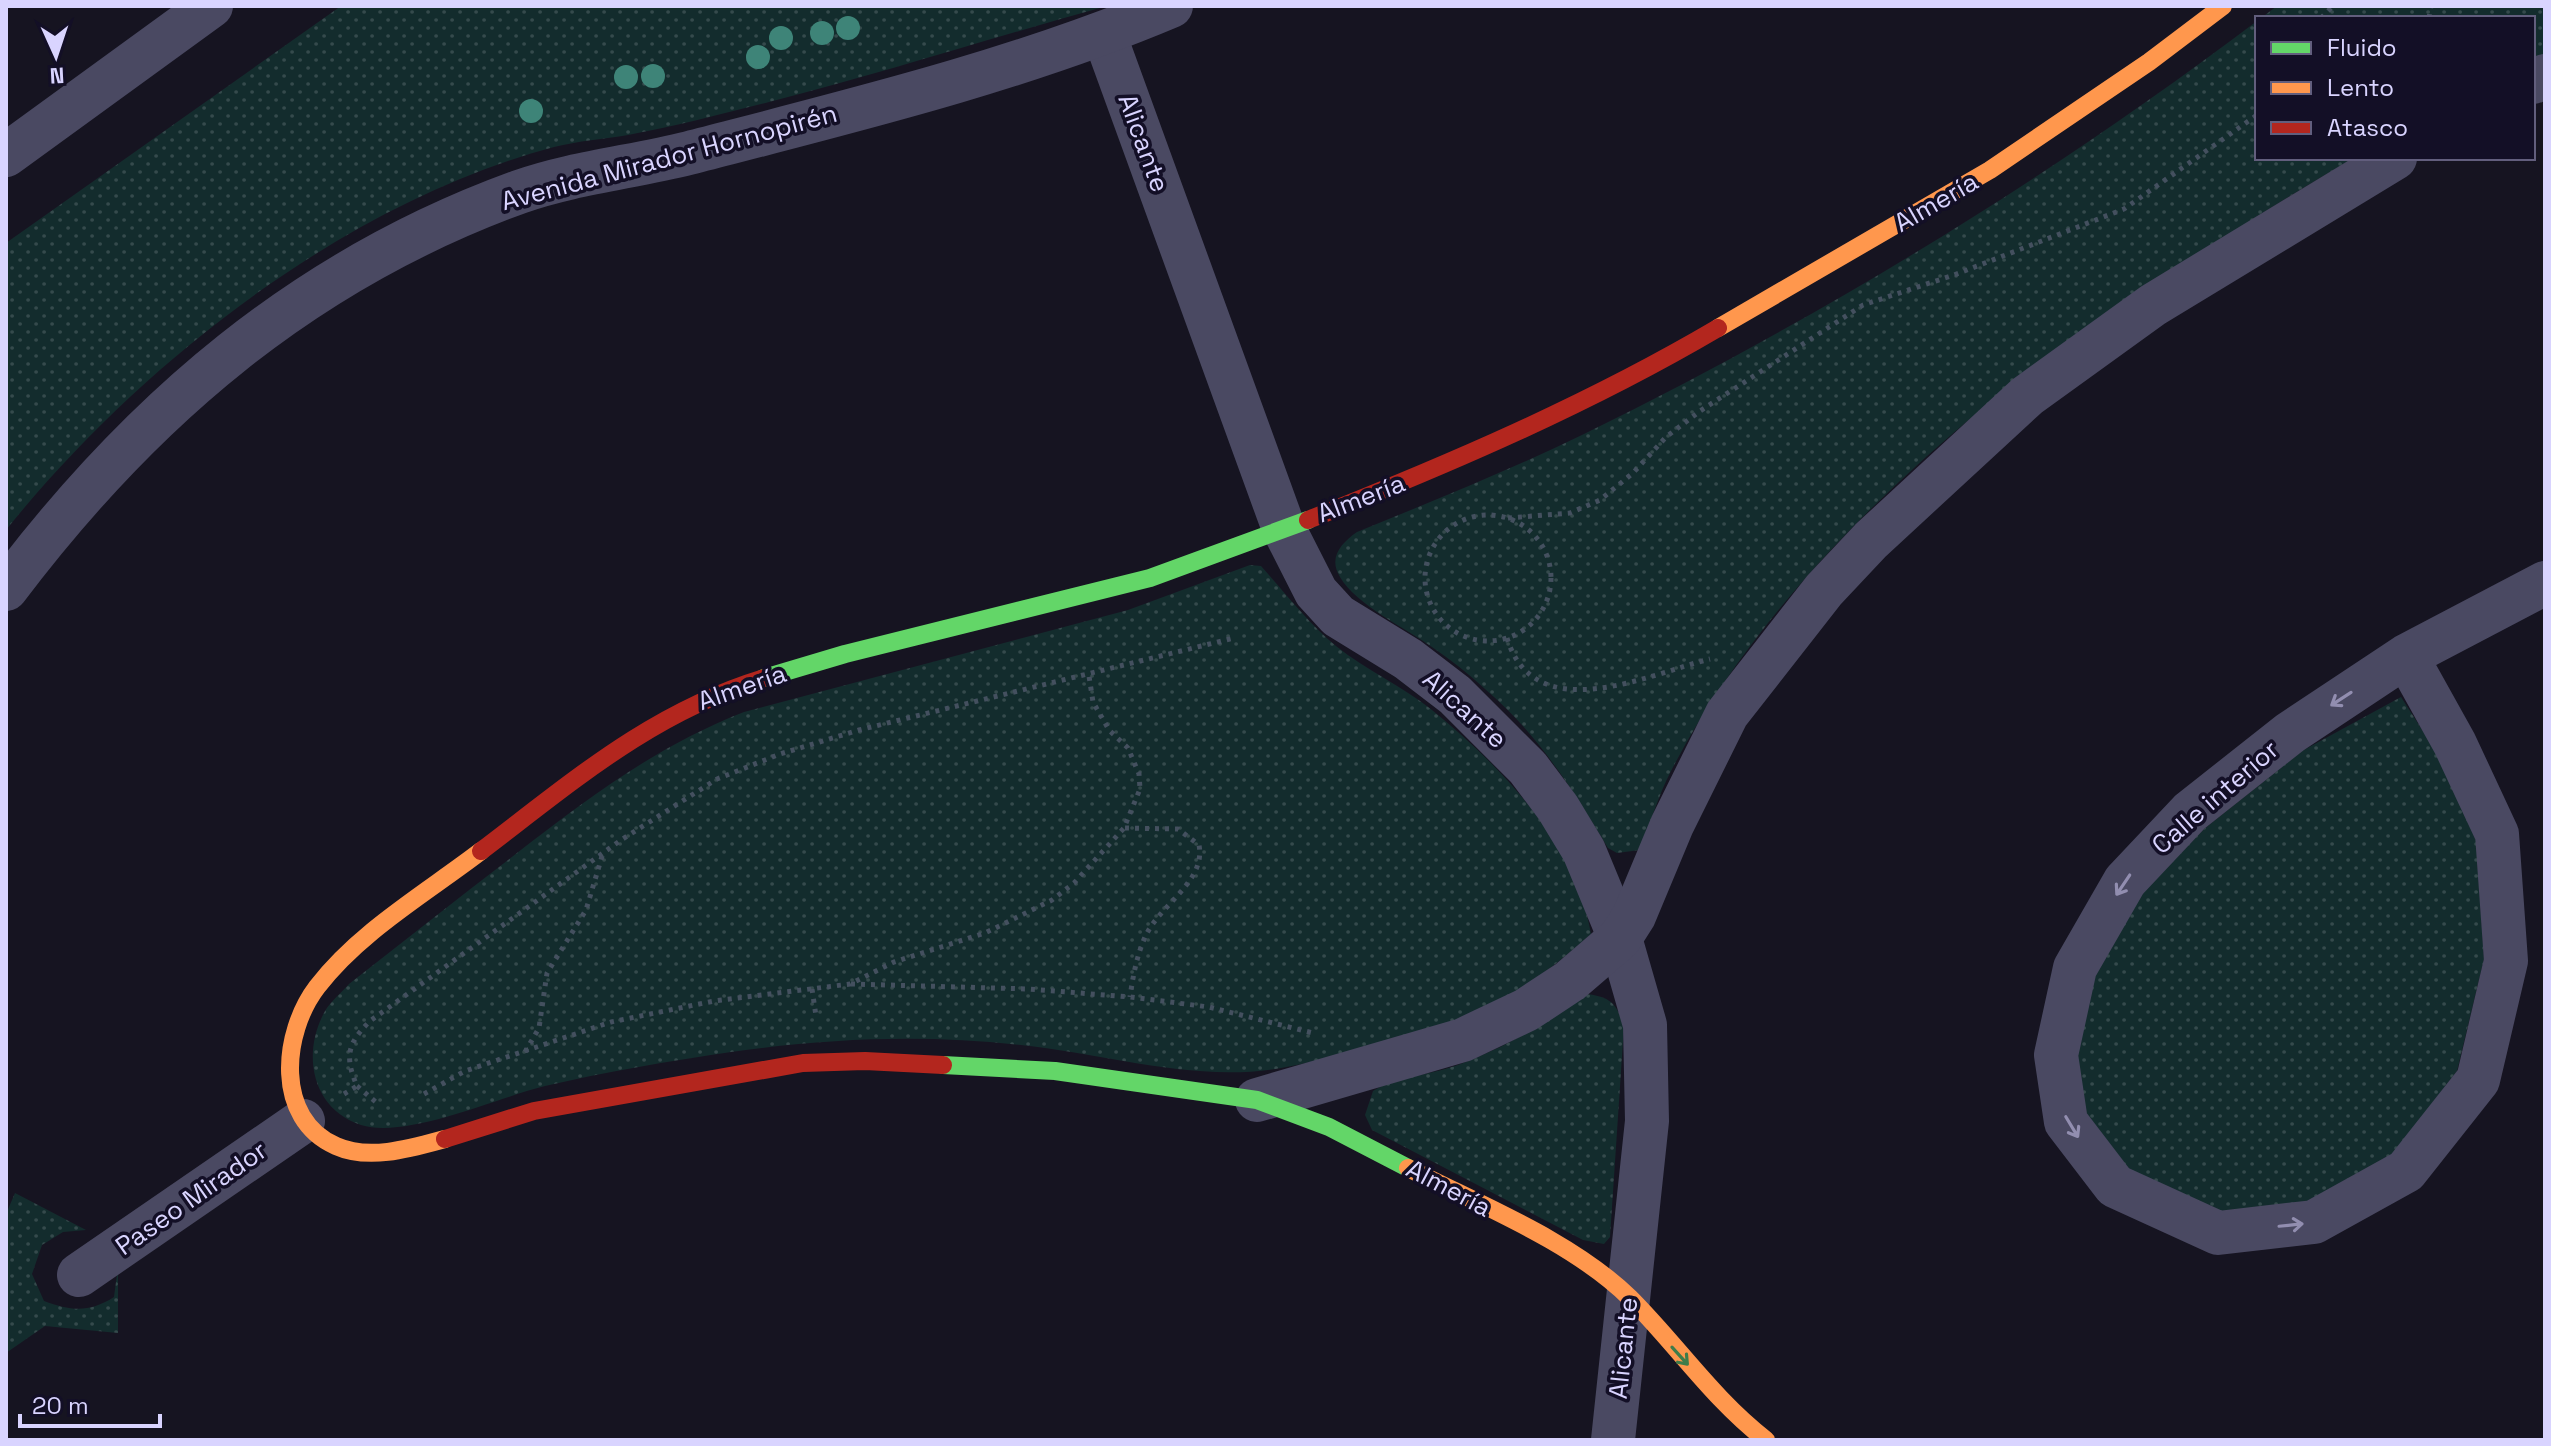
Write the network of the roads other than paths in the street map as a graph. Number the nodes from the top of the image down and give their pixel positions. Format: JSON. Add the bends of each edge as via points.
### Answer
{"nodes":[{"id":1,"x":211,"y":6,"type":"edge"},
{"id":2,"x":1171,"y":6,"type":"edge"},
{"id":3,"x":2223,"y":6,"type":"edge"},
{"id":4,"x":1104,"y":34,"type":"junction"},
{"id":5,"x":6,"y":155,"type":"edge"},
{"id":6,"x":2392,"y":160,"type":"edge"},
{"id":7,"x":1284,"y":529,"type":"junction"},
{"id":8,"x":2545,"y":583,"type":"edge"},
{"id":9,"x":6,"y":589,"type":"edge"},
{"id":10,"x":2406,"y":656,"type":"junction"},
{"id":11,"x":1620,"y":938,"type":"junction"},
{"id":12,"x":1257,"y":1100,"type":"junction"},
{"id":13,"x":303,"y":1121,"type":"junction"},
{"id":14,"x":79,"y":1275,"type":"dead end"},
{"id":15,"x":1629,"y":1297,"type":"junction"},
{"id":16,"x":1613,"y":1440,"type":"edge"},
{"id":17,"x":1766,"y":1440,"type":"edge"}],
"edges":[{"from":1,"to":5,"type":"street"},
{"from":2,"to":4,"type":"street","name":"Avenida Mirador Hornopirén"},
{"from":3,"to":7,"type":"street","name":"Almería","via":[[1990,170],[1638,375],[1434,470]]},
{"from":4,"to":7,"type":"street","name":"Alicante"},
{"from":4,"to":9,"type":"street","name":"Avenida Mirador Hornopirén","via":[[851,110],[522,191],[442,223],[292,307],[168,404],[67,509]]},
{"from":6,"to":11,"type":"street","name":"Almería","via":[[2153,305],[2027,396],[1871,540],[1727,714]]},
{"from":7,"to":11,"type":"street","name":"Alicante","via":[[1316,592],[1338,616],[1455,695],[1528,768],[1584,851]]},
{"from":7,"to":13,"type":"street","name":"Almería","via":[[1150,578],[731,688],[638,733],[352,949],[320,981],[299,1017],[292,1049],[289,1078]]},
{"from":8,"to":10,"type":"street","name":"Calle interior"},
{"from":10,"to":10,"type":"street","name":"Calle interior","one_way":true,"via":[[2290,733],[2190,812],[2125,881],[2075,968],[2056,1055],[2066,1122],[2115,1186],[2218,1233],[2314,1222],[2406,1171],[2478,1080],[2506,961],[2497,834]]},
{"from":11,"to":12,"type":"street","name":"Almería","via":[[1570,981],[1495,1026],[1426,1053]]},
{"from":11,"to":15,"type":"street","name":"Alicante","via":[[1639,997],[1648,1055],[1647,1121]]},
{"from":12,"to":13,"type":"street","name":"Almería","via":[[1055,1071],[823,1062],[534,1111],[404,1149],[341,1148]]},
{"from":12,"to":15,"type":"street","name":"Almería","via":[[1329,1127],[1484,1206],[1573,1254]]},
{"from":13,"to":14,"type":"street","name":"Paseo Mirador"},
{"from":15,"to":16,"type":"street","name":"Alicante"},
{"from":15,"to":17,"type":"street","name":"Almería","one_way":true,"via":[[1732,1414]]}]}
